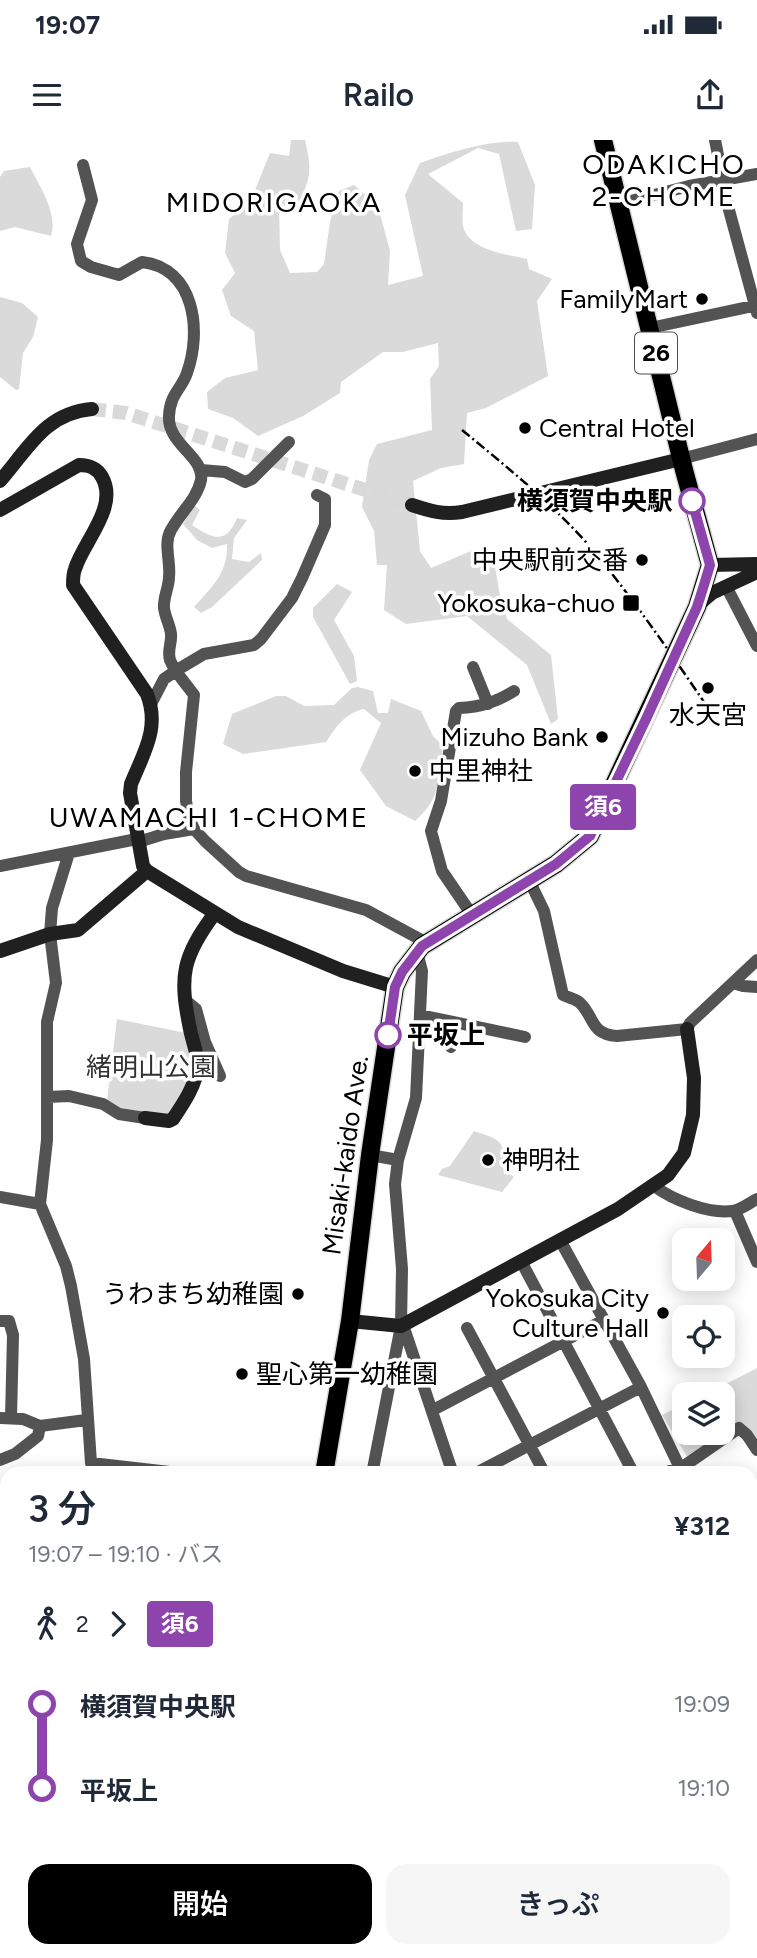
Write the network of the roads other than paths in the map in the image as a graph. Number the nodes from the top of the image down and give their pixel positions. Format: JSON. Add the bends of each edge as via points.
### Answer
{"nodes":[{"id":1,"x":603,"y":140,"type":"edge"},
{"id":2,"x":715,"y":140,"type":"edge"},
{"id":3,"x":83,"y":165,"type":"dead end"},
{"id":4,"x":757,"y":174,"type":"edge"},
{"id":5,"x":723,"y":180,"type":"junction"},
{"id":6,"x":619,"y":204,"type":"junction"},
{"id":7,"x":756,"y":308,"type":"edge"},
{"id":8,"x":650,"y":328,"type":"junction"},
{"id":9,"x":92,"y":409,"type":"tunnel mouth"},
{"id":10,"x":757,"y":439,"type":"edge"},
{"id":11,"x":289,"y":442,"type":"dead end"},
{"id":12,"x":681,"y":459,"type":"junction"},
{"id":13,"x":201,"y":470,"type":"junction"},
{"id":14,"x":0,"y":481,"type":"edge"},
{"id":15,"x":317,"y":495,"type":"dead end"},
{"id":16,"x":412,"y":505,"type":"tunnel mouth"},
{"id":17,"x":0,"y":510,"type":"edge"},
{"id":18,"x":757,"y":564,"type":"edge"},
{"id":19,"x":710,"y":565,"type":"junction"},
{"id":20,"x":757,"y":572,"type":"edge"},
{"id":21,"x":726,"y":586,"type":"junction"},
{"id":22,"x":697,"y":607,"type":"junction"},
{"id":23,"x":757,"y":646,"type":"edge"},
{"id":24,"x":473,"y":667,"type":"dead end"},
{"id":25,"x":177,"y":670,"type":"junction"},
{"id":26,"x":514,"y":691,"type":"dead end"},
{"id":27,"x":151,"y":704,"type":"junction"},
{"id":28,"x":488,"y":704,"type":"junction"},
{"id":29,"x":194,"y":829,"type":"junction"},
{"id":30,"x":137,"y":841,"type":"junction"},
{"id":31,"x":69,"y":853,"type":"junction"},
{"id":32,"x":0,"y":866,"type":"edge"},
{"id":33,"x":147,"y":871,"type":"junction"},
{"id":34,"x":529,"y":880,"type":"junction"},
{"id":35,"x":215,"y":913,"type":"junction"},
{"id":36,"x":472,"y":915,"type":"junction"},
{"id":37,"x":50,"y":934,"type":"junction"},
{"id":38,"x":422,"y":948,"type":"junction"},
{"id":39,"x":0,"y":951,"type":"edge"},
{"id":40,"x":757,"y":960,"type":"edge"},
{"id":41,"x":733,"y":983,"type":"junction"},
{"id":42,"x":395,"y":987,"type":"junction"},
{"id":43,"x":757,"y":987,"type":"edge"},
{"id":44,"x":184,"y":999,"type":"junction"},
{"id":45,"x":421,"y":1015,"type":"junction"},
{"id":46,"x":447,"y":1021,"type":"junction"},
{"id":47,"x":687,"y":1029,"type":"junction"},
{"id":48,"x":525,"y":1037,"type":"dead end"},
{"id":49,"x":450,"y":1047,"type":"dead end"},
{"id":50,"x":220,"y":1076,"type":"dead end"},
{"id":51,"x":48,"y":1097,"type":"junction"},
{"id":52,"x":145,"y":1118,"type":"joint"},
{"id":53,"x":370,"y":1155,"type":"junction"},
{"id":54,"x":398,"y":1160,"type":"junction"},
{"id":55,"x":654,"y":1186,"type":"junction"},
{"id":56,"x":0,"y":1197,"type":"edge"},
{"id":57,"x":757,"y":1199,"type":"edge"},
{"id":58,"x":40,"y":1203,"type":"junction"},
{"id":59,"x":735,"y":1211,"type":"junction"},
{"id":60,"x":561,"y":1240,"type":"junction"},
{"id":61,"x":522,"y":1261,"type":"junction"},
{"id":62,"x":757,"y":1262,"type":"edge"},
{"id":63,"x":604,"y":1320,"type":"junction"},
{"id":64,"x":0,"y":1321,"type":"edge"},
{"id":65,"x":350,"y":1321,"type":"junction"},
{"id":66,"x":402,"y":1326,"type":"junction"},
{"id":67,"x":467,"y":1328,"type":"dead end"},
{"id":68,"x":563,"y":1341,"type":"junction"},
{"id":69,"x":494,"y":1378,"type":"junction"},
{"id":70,"x":641,"y":1387,"type":"junction"},
{"id":71,"x":599,"y":1409,"type":"junction"},
{"id":72,"x":433,"y":1410,"type":"junction"},
{"id":73,"x":6,"y":1418,"type":"edge"},
{"id":74,"x":86,"y":1420,"type":"junction"},
{"id":75,"x":40,"y":1426,"type":"junction"},
{"id":76,"x":530,"y":1445,"type":"junction"},
{"id":77,"x":757,"y":1450,"type":"edge"},
{"id":78,"x":0,"y":1460,"type":"edge"},
{"id":79,"x":99,"y":1466,"type":"edge"},
{"id":80,"x":325,"y":1466,"type":"edge"},
{"id":81,"x":374,"y":1466,"type":"edge"},
{"id":82,"x":450,"y":1466,"type":"edge"},
{"id":83,"x":489,"y":1466,"type":"edge"},
{"id":84,"x":541,"y":1466,"type":"edge"},
{"id":85,"x":630,"y":1466,"type":"edge"},
{"id":86,"x":679,"y":1466,"type":"edge"},
{"id":87,"x":683,"y":1466,"type":"edge"}],
"edges":[{"from":1,"to":6,"type":"main road","number":"26"},
{"from":2,"to":5,"type":"street"},
{"from":3,"to":13,"type":"street","via":[[92,200],[77,244],[81,261],[119,275],[134,264],[149,263],[169,272],[189,297],[194,329],[190,362],[173,397],[169,421],[173,436]]},
{"from":4,"to":5,"type":"street"},
{"from":5,"to":6,"type":"street"},
{"from":5,"to":7,"type":"street"},
{"from":6,"to":8,"type":"main road","number":"26"},
{"from":7,"to":8,"type":"street"},
{"from":8,"to":12,"type":"main road","number":"26"},
{"from":9,"to":14,"type":"street","via":[[57,418],[42,429]]},
{"from":10,"to":12,"type":"street"},
{"from":11,"to":13,"type":"street","via":[[252,480]]},
{"from":12,"to":16,"type":"street","via":[[462,512],[431,512]]},
{"from":12,"to":19,"type":"main road","number":"26"},
{"from":13,"to":25,"type":"street","via":[[191,501],[169,532],[170,574],[163,604],[172,635],[171,663]]},
{"from":15,"to":25,"type":"street","via":[[325,499],[325,525],[292,598],[261,639],[254,645],[204,654]]},
{"from":17,"to":27,"type":"street","via":[[79,465],[101,474],[107,498],[75,567],[73,585]]},
{"from":18,"to":19,"type":"street"},
{"from":19,"to":22,"type":"main road","name":"Misaki-kaido Ave."},
{"from":20,"to":21,"type":"street"},
{"from":21,"to":22,"type":"street"},
{"from":21,"to":23,"type":"street"},
{"from":22,"to":34,"type":"main road","name":"Misaki-kaido Ave.","via":[[590,836]]},
{"from":24,"to":28,"type":"street"},
{"from":25,"to":27,"type":"street","via":[[164,679]]},
{"from":25,"to":29,"type":"street","via":[[194,695],[186,772]]},
{"from":26,"to":28,"type":"street"},
{"from":27,"to":30,"type":"street","via":[[153,727],[131,783]]},
{"from":28,"to":36,"type":"street","via":[[456,710],[442,801],[431,831],[442,871]]},
{"from":29,"to":30,"type":"street"},
{"from":29,"to":38,"type":"street","via":[[246,876],[366,910],[398,926]]},
{"from":30,"to":31,"type":"street"},
{"from":30,"to":33,"type":"street"},
{"from":31,"to":32,"type":"street"},
{"from":31,"to":37,"type":"street","via":[[52,908]]},
{"from":33,"to":35,"type":"street"},
{"from":33,"to":37,"type":"street","via":[[78,930]]},
{"from":34,"to":36,"type":"main road","name":"Misaki-kaido Ave."},
{"from":34,"to":47,"type":"street","via":[[544,911],[563,995],[578,1001],[592,1024],[606,1035],[617,1036]]},
{"from":35,"to":42,"type":"street","via":[[295,951]]},
{"from":35,"to":44,"type":"street","via":[[187,960]]},
{"from":36,"to":38,"type":"main road","name":"Misaki-kaido Ave."},
{"from":37,"to":39,"type":"street"},
{"from":37,"to":51,"type":"street","via":[[56,983],[47,1022]]},
{"from":38,"to":42,"type":"main road","name":"Misaki-kaido Ave."},
{"from":38,"to":45,"type":"street"},
{"from":40,"to":41,"type":"street"},
{"from":41,"to":43,"type":"street"},
{"from":41,"to":47,"type":"street"},
{"from":42,"to":53,"type":"main road","name":"Misaki-kaido Ave."},
{"from":44,"to":50,"type":"street","via":[[196,1009]]},
{"from":44,"to":52,"type":"street","via":[[198,1065],[195,1075],[173,1119]]},
{"from":45,"to":46,"type":"street"},
{"from":45,"to":54,"type":"street","via":[[416,1098]]},
{"from":46,"to":48,"type":"street"},
{"from":46,"to":49,"type":"street"},
{"from":47,"to":55,"type":"street","via":[[694,1078],[691,1127],[676,1167]]},
{"from":51,"to":52,"type":"street","via":[[69,1096]]},
{"from":51,"to":58,"type":"street"},
{"from":53,"to":54,"type":"street"},
{"from":53,"to":65,"type":"main road","name":"Misaki-kaido Ave."},
{"from":54,"to":66,"type":"street","via":[[395,1184]]},
{"from":55,"to":59,"type":"street","via":[[709,1209]]},
{"from":55,"to":60,"type":"street"},
{"from":56,"to":58,"type":"street"},
{"from":57,"to":59,"type":"street"},
{"from":58,"to":74,"type":"street","via":[[71,1286],[84,1359]]},
{"from":59,"to":62,"type":"street"},
{"from":60,"to":61,"type":"street"},
{"from":60,"to":63,"type":"street"},
{"from":61,"to":66,"type":"street"},
{"from":61,"to":68,"type":"street"},
{"from":63,"to":68,"type":"street"},
{"from":63,"to":70,"type":"street"},
{"from":64,"to":73,"type":"street","via":[[9,1321],[13,1335]]},
{"from":65,"to":66,"type":"street"},
{"from":65,"to":80,"type":"main road","name":"Misaki-kaido Ave."},
{"from":66,"to":72,"type":"street"},
{"from":66,"to":81,"type":"street"},
{"from":67,"to":69,"type":"street"},
{"from":68,"to":69,"type":"street"},
{"from":68,"to":71,"type":"street"},
{"from":69,"to":72,"type":"street"},
{"from":69,"to":76,"type":"street"},
{"from":70,"to":71,"type":"street"},
{"from":70,"to":86,"type":"street"},
{"from":71,"to":76,"type":"street"},
{"from":71,"to":85,"type":"street"},
{"from":72,"to":82,"type":"street"},
{"from":73,"to":75,"type":"street"},
{"from":74,"to":75,"type":"street"},
{"from":74,"to":79,"type":"street","via":[[91,1463]]},
{"from":75,"to":78,"type":"street","via":[[38,1436]]},
{"from":76,"to":83,"type":"street"},
{"from":76,"to":84,"type":"street"},
{"from":77,"to":87,"type":"street","via":[[739,1428]]}]}
